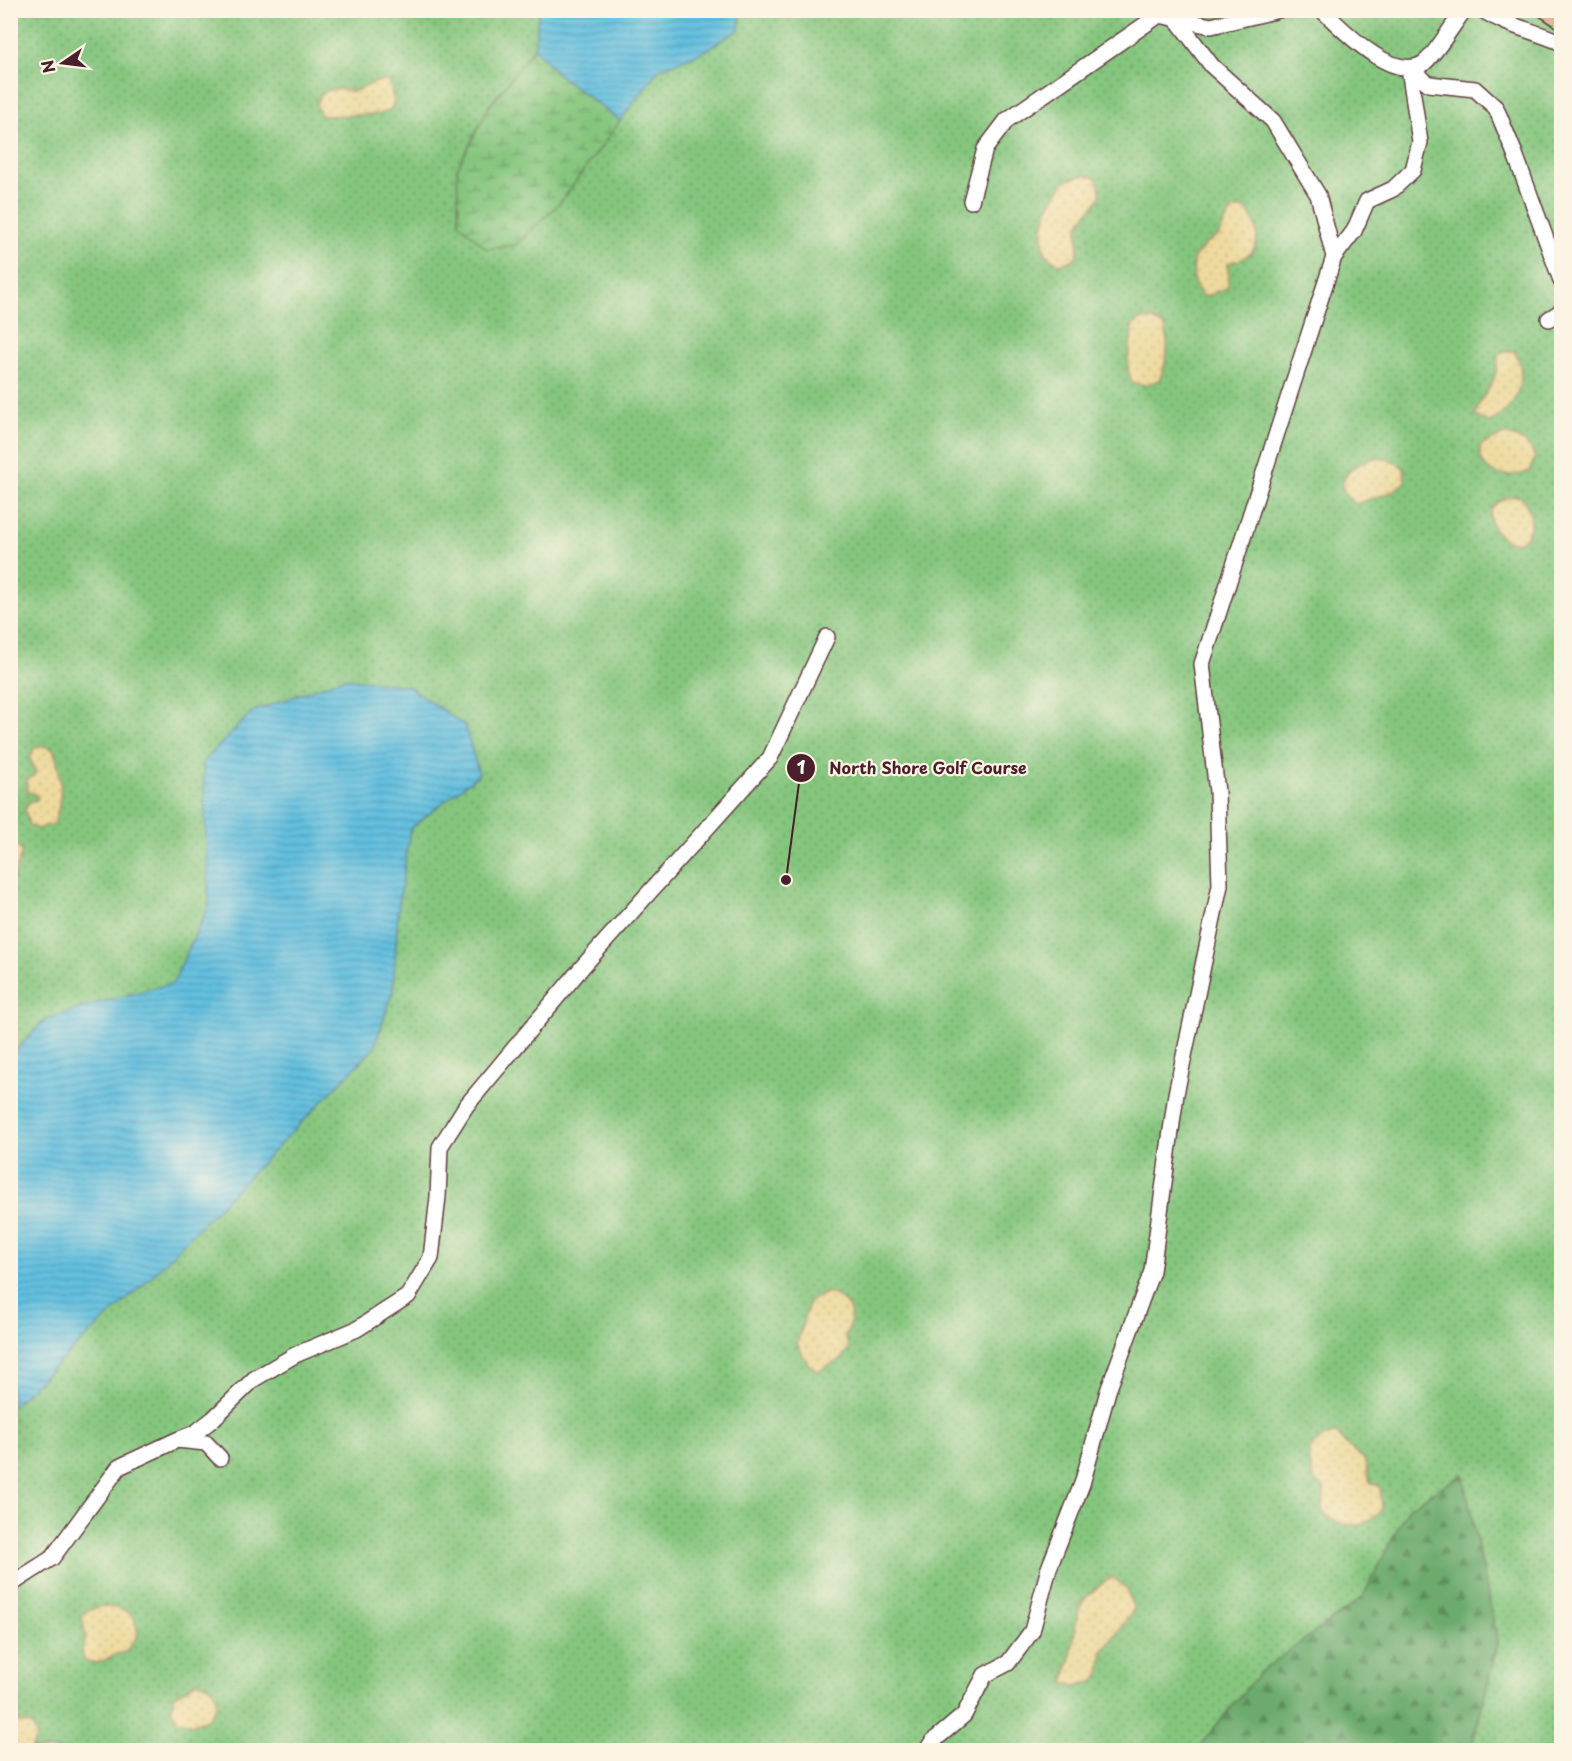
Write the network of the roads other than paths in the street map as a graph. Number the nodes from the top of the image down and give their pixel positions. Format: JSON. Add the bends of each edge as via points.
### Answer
{"nodes":[{"id":1,"x":1279,"y":10,"type":"edge"},
{"id":2,"x":1322,"y":10,"type":"edge"},
{"id":3,"x":1464,"y":10,"type":"edge"},
{"id":4,"x":1482,"y":10,"type":"edge"},
{"id":5,"x":1158,"y":13,"type":"edge"},
{"id":6,"x":1178,"y":15,"type":"edge"},
{"id":7,"x":1562,"y":43,"type":"edge"},
{"id":8,"x":1409,"y":68,"type":"junction"},
{"id":9,"x":971,"y":201,"type":"dead end"},
{"id":10,"x":1334,"y":257,"type":"junction"},
{"id":11,"x":1562,"y":283,"type":"edge"},
{"id":12,"x":827,"y":637,"type":"dead end"},
{"id":13,"x":213,"y":1419,"type":"junction"},
{"id":14,"x":177,"y":1440,"type":"junction"},
{"id":15,"x":206,"y":1443,"type":"junction"},
{"id":16,"x":220,"y":1458,"type":"dead end"},
{"id":17,"x":10,"y":1584,"type":"edge"},
{"id":18,"x":927,"y":1750,"type":"edge"}],
"edges":[{"from":1,"to":6,"type":"lane","via":[[1211,26]]},
{"from":2,"to":8,"type":"lane","via":[[1379,59]]},
{"from":3,"to":8,"type":"lane","via":[[1425,62]]},
{"from":4,"to":7,"type":"lane","via":[[1505,25],[1536,31]]},
{"from":5,"to":6,"type":"lane"},
{"from":5,"to":9,"type":"lane","via":[[1007,120],[985,148]]},
{"from":6,"to":10,"type":"lane","via":[[1212,66],[1273,121],[1318,195]]},
{"from":8,"to":10,"type":"lane","via":[[1420,142],[1413,170],[1393,189],[1367,201],[1354,231]]},
{"from":8,"to":11,"type":"lane","via":[[1429,84],[1474,89],[1496,108]]},
{"from":10,"to":18,"type":"lane","via":[[1202,664],[1217,792],[1220,885],[1176,1094],[1152,1271],[1108,1391],[1082,1484],[1049,1568],[1032,1631],[1008,1663],[985,1676],[964,1715]]},
{"from":12,"to":13,"type":"lane","via":[[770,758],[584,965],[466,1106],[440,1147],[431,1258],[408,1296],[357,1329],[295,1355],[254,1378]]},
{"from":13,"to":14,"type":"lane","via":[[195,1433]]},
{"from":13,"to":15,"type":"lane","via":[[206,1431]]},
{"from":14,"to":15,"type":"lane"},
{"from":14,"to":17,"type":"lane","via":[[119,1467],[52,1558]]},
{"from":15,"to":16,"type":"lane"}]}
